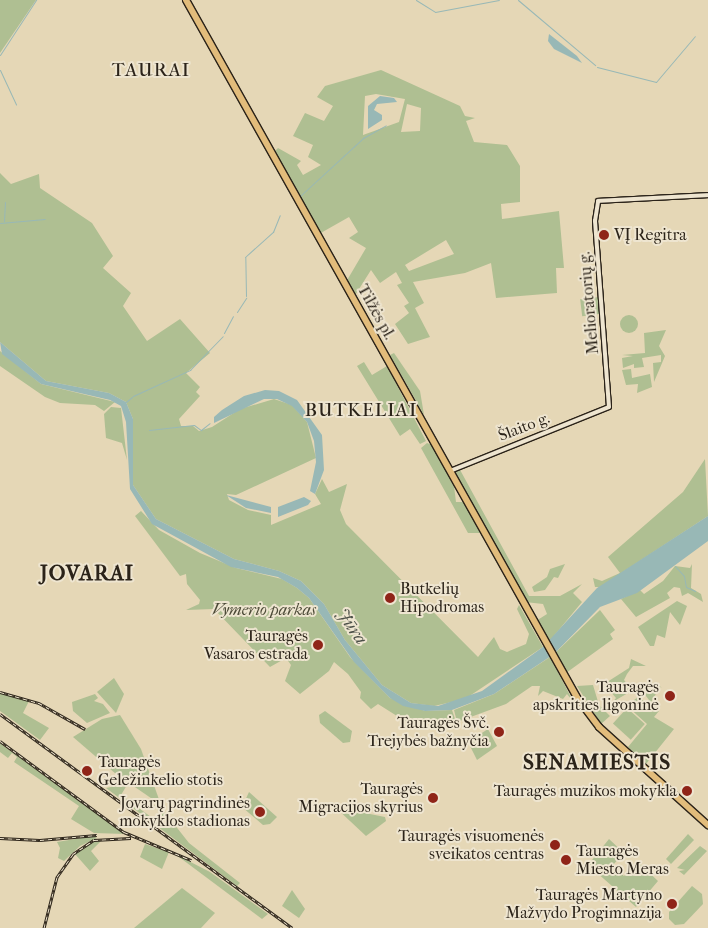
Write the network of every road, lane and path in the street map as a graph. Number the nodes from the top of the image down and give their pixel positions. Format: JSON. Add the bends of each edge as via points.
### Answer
{"nodes":[{"id":1,"x":186,"y":0,"type":"edge"},
{"id":2,"x":708,"y":195,"type":"edge"},
{"id":3,"x":609,"y":407,"type":"joint"},
{"id":4,"x":450,"y":471,"type":"junction"},
{"id":5,"x":708,"y":825,"type":"edge"}],
"edges":[{"from":1,"to":4,"type":"highway","name":"Tilžės pl."},
{"from":2,"to":3,"type":"main road","name":"Melioratorių g.","via":[[600,199],[596,204]]},
{"from":3,"to":4,"type":"main road","name":"Šlaito g."},
{"from":4,"to":5,"type":"highway","name":"Tilžės pl.","via":[[541,637],[596,724]]}]}
